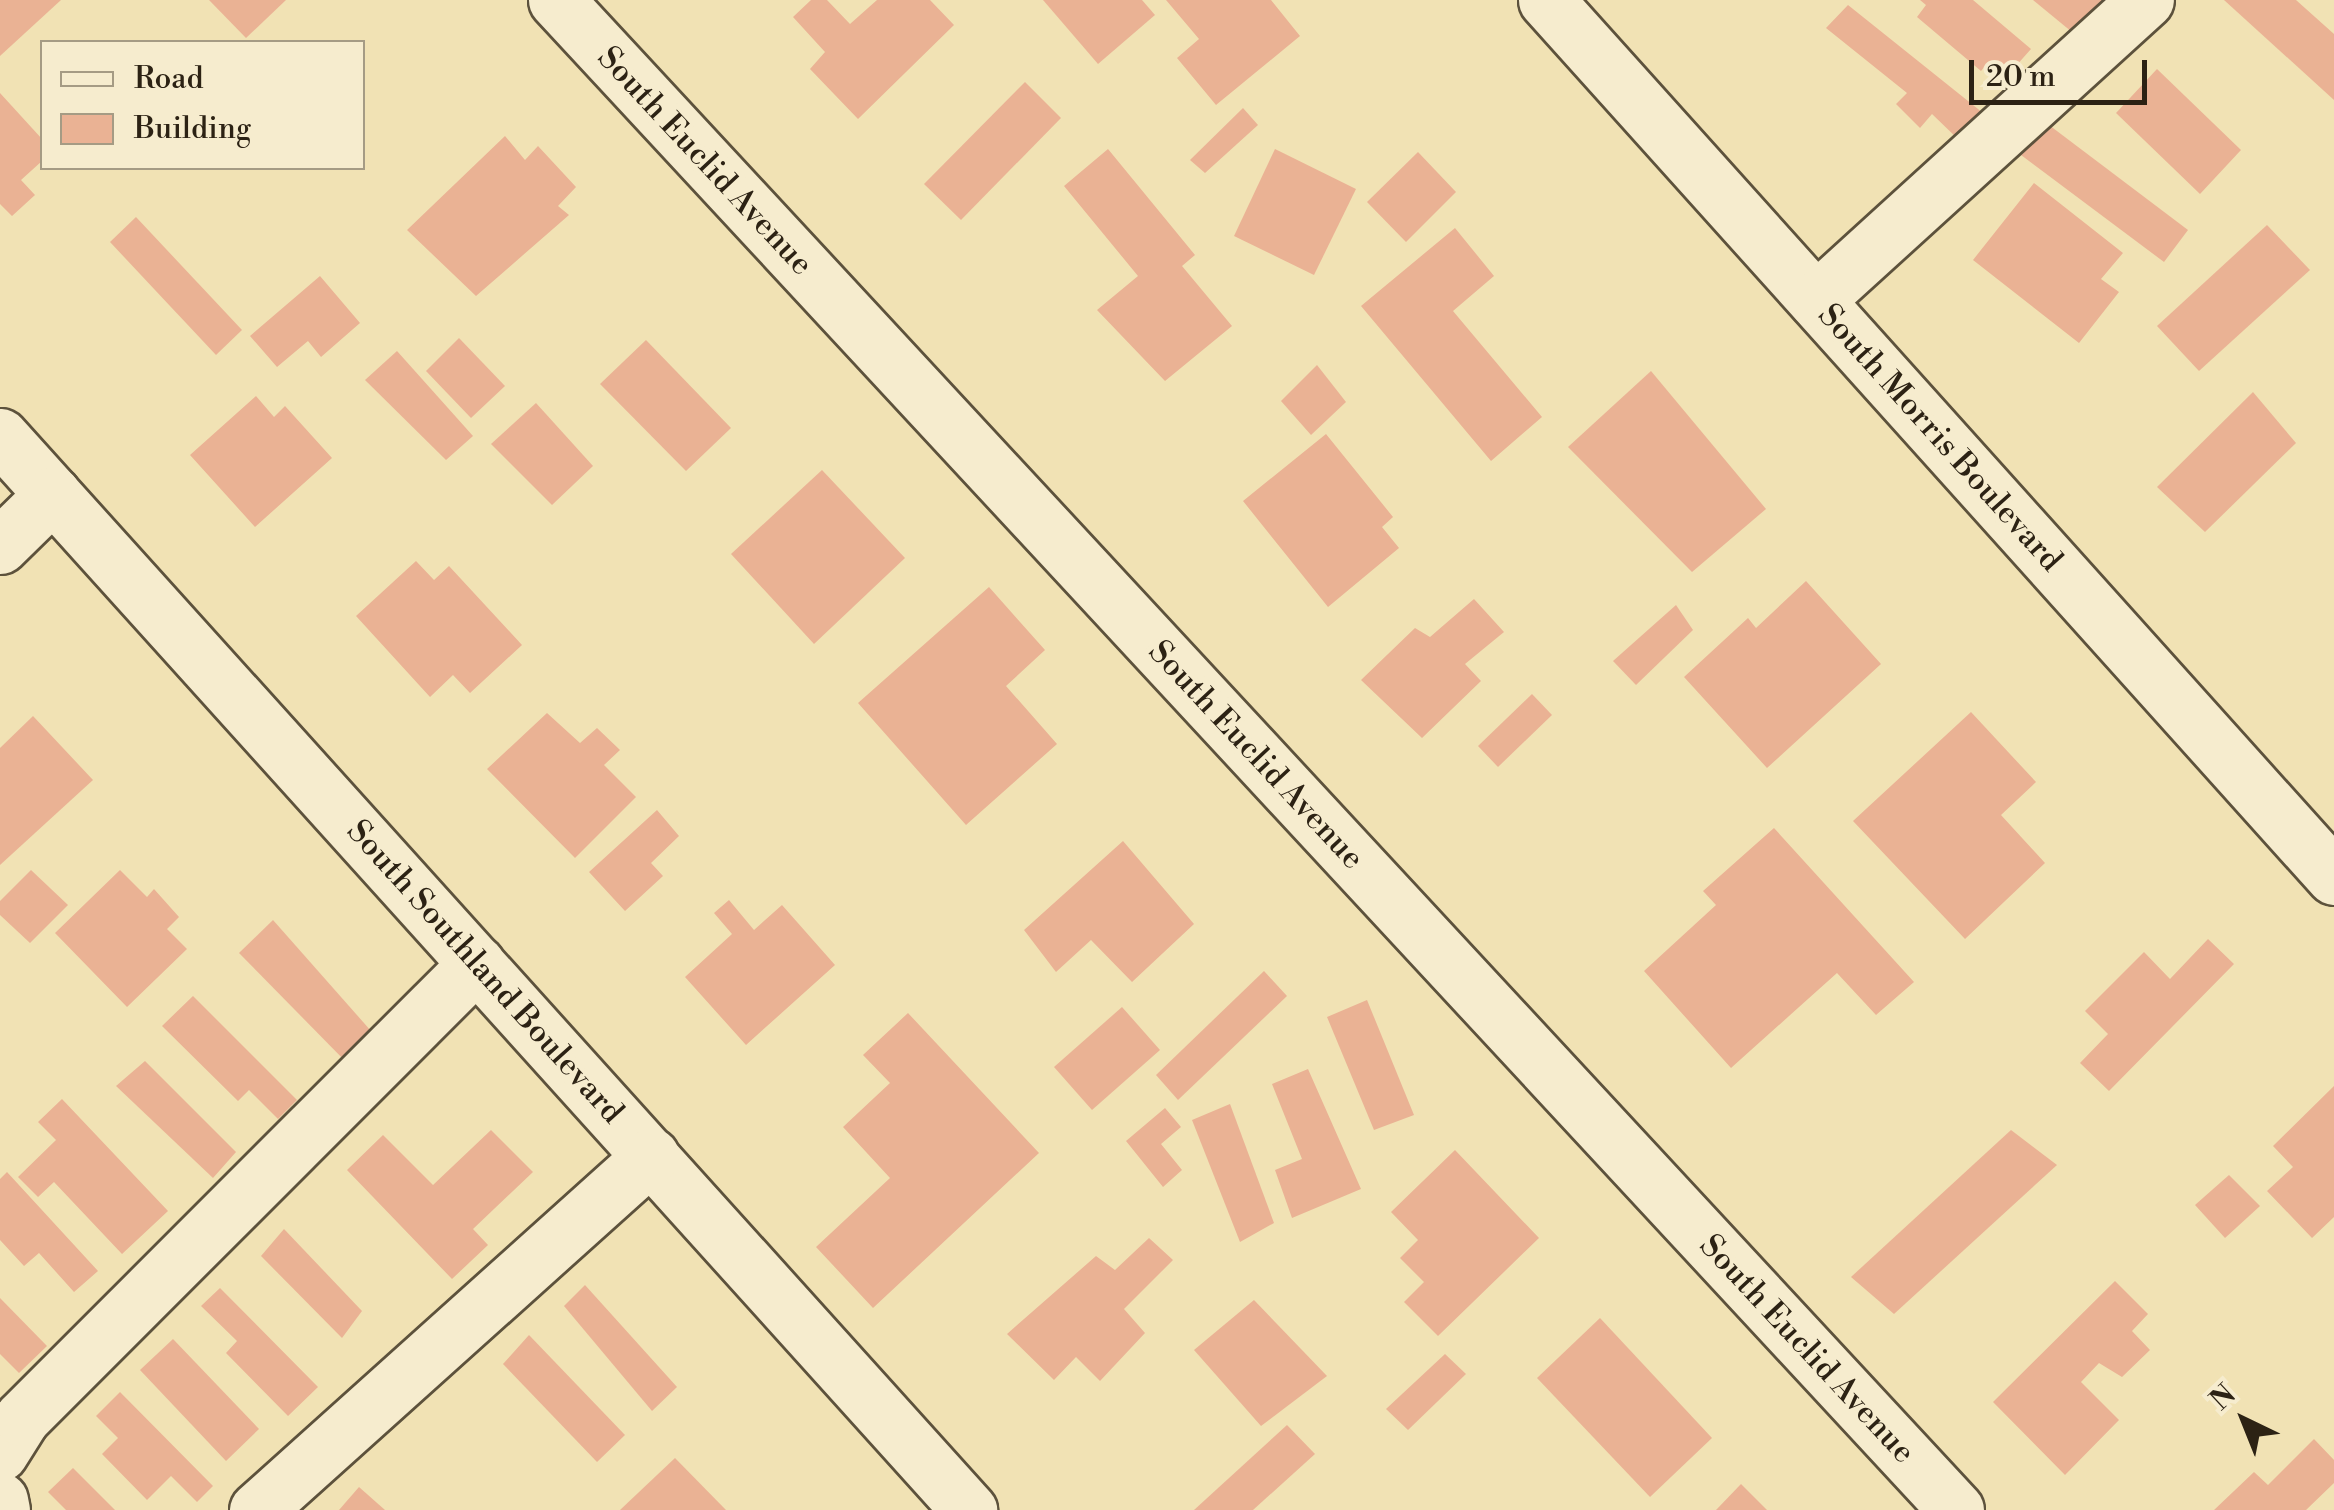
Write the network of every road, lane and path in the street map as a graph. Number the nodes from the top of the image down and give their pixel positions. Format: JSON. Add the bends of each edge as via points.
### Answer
{"nodes":[{"id":1,"x":556,"y":0,"type":"edge"},
{"id":2,"x":1546,"y":0,"type":"edge"},
{"id":3,"x":2146,"y":0,"type":"edge"},
{"id":4,"x":1816,"y":300,"type":"junction"},
{"id":5,"x":0,"y":436,"type":"edge"},
{"id":6,"x":53,"y":494,"type":"junction"},
{"id":7,"x":0,"y":546,"type":"edge"},
{"id":8,"x":2334,"y":877,"type":"edge"},
{"id":9,"x":477,"y":963,"type":"junction"},
{"id":10,"x":651,"y":1156,"type":"junction"},
{"id":11,"x":0,"y":1453,"type":"edge"},
{"id":12,"x":0,"y":1500,"type":"edge"},
{"id":13,"x":2,"y":1510,"type":"edge"},
{"id":14,"x":257,"y":1510,"type":"edge"},
{"id":15,"x":970,"y":1510,"type":"edge"},
{"id":16,"x":1956,"y":1510,"type":"edge"}],
"edges":[{"from":1,"to":16,"type":"street","name":"South Euclid Avenue"},
{"from":2,"to":4,"type":"street","name":"South Morris Boulevard"},
{"from":3,"to":4,"type":"street"},
{"from":4,"to":8,"type":"street","name":"South Morris Boulevard"},
{"from":5,"to":6,"type":"street","name":"South Southland Boulevard"},
{"from":6,"to":7,"type":"street"},
{"from":6,"to":9,"type":"street","name":"South Southland Boulevard"},
{"from":9,"to":10,"type":"street","name":"South Southland Boulevard"},
{"from":9,"to":11,"type":"street","via":[[22,1418]]},
{"from":10,"to":14,"type":"street"},
{"from":10,"to":15,"type":"street","name":"South Southland Boulevard"},
{"from":12,"to":13,"type":"street"}]}
